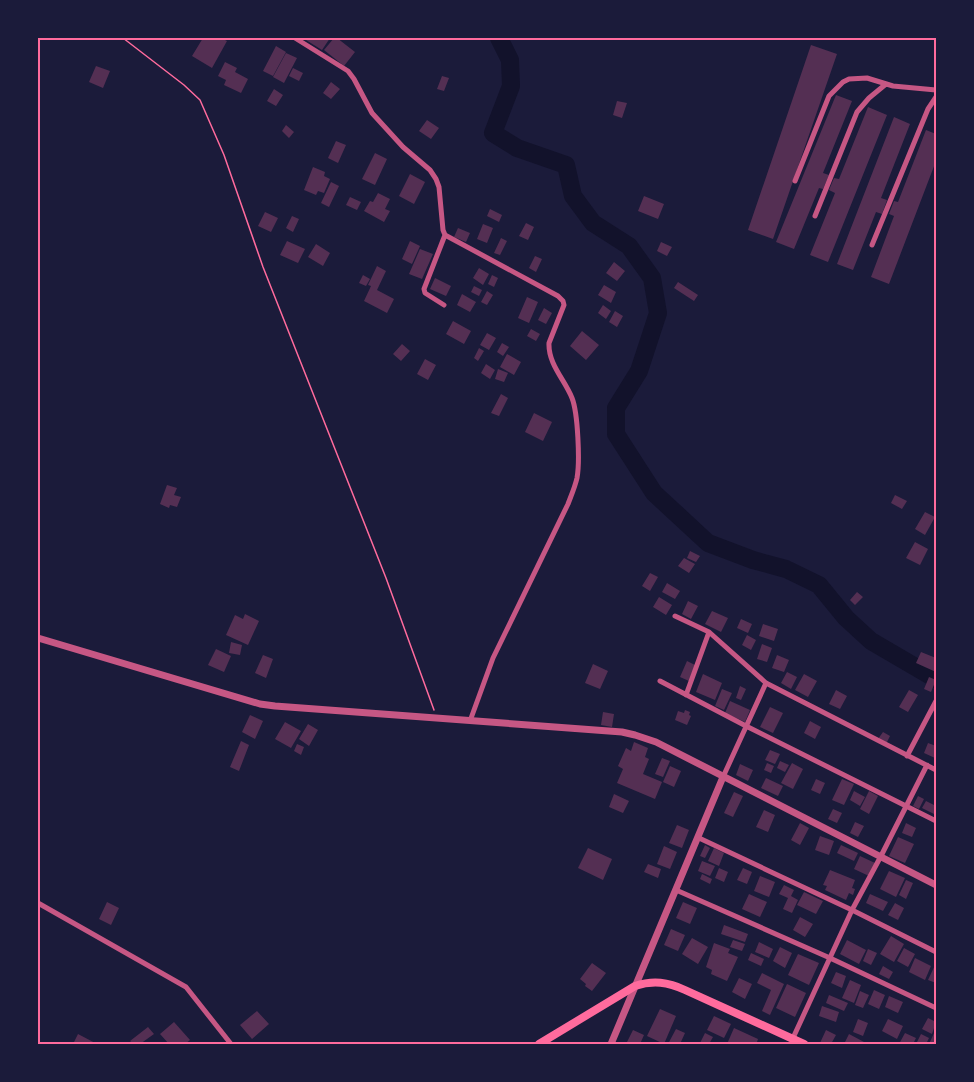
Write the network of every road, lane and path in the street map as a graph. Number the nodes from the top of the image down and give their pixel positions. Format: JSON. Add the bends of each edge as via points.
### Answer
{"nodes":[{"id":1,"x":123,"y":38,"type":"edge"},
{"id":2,"x":295,"y":38,"type":"edge"},
{"id":3,"x":886,"y":84,"type":"junction"},
{"id":4,"x":936,"y":90,"type":"edge"},
{"id":5,"x":936,"y":97,"type":"edge"},
{"id":6,"x":795,"y":181,"type":"dead end"},
{"id":7,"x":815,"y":216,"type":"dead end"},
{"id":8,"x":445,"y":235,"type":"junction"},
{"id":9,"x":872,"y":245,"type":"dead end"},
{"id":10,"x":444,"y":305,"type":"dead end"},
{"id":11,"x":675,"y":616,"type":"dead end"},
{"id":12,"x":709,"y":632,"type":"junction"},
{"id":13,"x":38,"y":638,"type":"edge"},
{"id":14,"x":660,"y":681,"type":"dead end"},
{"id":15,"x":766,"y":683,"type":"junction"},
{"id":16,"x":686,"y":695,"type":"junction"},
{"id":17,"x":936,"y":701,"type":"edge"},
{"id":18,"x":438,"y":719,"type":"junction"},
{"id":19,"x":470,"y":721,"type":"junction"},
{"id":20,"x":746,"y":726,"type":"junction"},
{"id":21,"x":907,"y":756,"type":"junction"},
{"id":22,"x":927,"y":765,"type":"junction"},
{"id":23,"x":936,"y":770,"type":"edge"},
{"id":24,"x":723,"y":777,"type":"junction"},
{"id":25,"x":905,"y":806,"type":"junction"},
{"id":26,"x":936,"y":821,"type":"edge"},
{"id":27,"x":699,"y":838,"type":"junction"},
{"id":28,"x":881,"y":856,"type":"junction"},
{"id":29,"x":936,"y":885,"type":"edge"},
{"id":30,"x":676,"y":890,"type":"junction"},
{"id":31,"x":38,"y":903,"type":"edge"},
{"id":32,"x":852,"y":910,"type":"junction"},
{"id":33,"x":936,"y":952,"type":"edge"},
{"id":34,"x":830,"y":958,"type":"junction"},
{"id":35,"x":635,"y":986,"type":"junction"},
{"id":36,"x":936,"y":1008,"type":"edge"},
{"id":37,"x":793,"y":1038,"type":"junction"},
{"id":38,"x":231,"y":1044,"type":"edge"},
{"id":39,"x":539,"y":1044,"type":"edge"},
{"id":40,"x":611,"y":1044,"type":"edge"},
{"id":41,"x":804,"y":1044,"type":"edge"}],
"edges":[{"from":1,"to":18,"type":"path","via":[[200,100]]},
{"from":2,"to":8,"type":"street","via":[[348,71],[372,113],[430,170],[439,187]]},
{"from":3,"to":4,"type":"street"},
{"from":3,"to":6,"type":"street","via":[[858,78],[834,89]]},
{"from":3,"to":7,"type":"street","via":[[857,112]]},
{"from":5,"to":9,"type":"street"},
{"from":8,"to":10,"type":"street","via":[[424,289]]},
{"from":8,"to":19,"type":"street","via":[[563,301],[549,350],[573,399],[577,429],[573,493],[493,658]]},
{"from":11,"to":12,"type":"street"},
{"from":12,"to":15,"type":"street"},
{"from":12,"to":16,"type":"street"},
{"from":13,"to":18,"type":"street","via":[[260,704]]},
{"from":14,"to":16,"type":"street"},
{"from":15,"to":20,"type":"street"},
{"from":15,"to":21,"type":"street"},
{"from":16,"to":20,"type":"street"},
{"from":17,"to":21,"type":"street"},
{"from":18,"to":19,"type":"street"},
{"from":19,"to":24,"type":"street","via":[[636,735]]},
{"from":20,"to":24,"type":"street"},
{"from":20,"to":25,"type":"street"},
{"from":21,"to":22,"type":"street"},
{"from":22,"to":23,"type":"street"},
{"from":22,"to":25,"type":"street"},
{"from":24,"to":27,"type":"street"},
{"from":24,"to":28,"type":"street"},
{"from":25,"to":26,"type":"street"},
{"from":25,"to":28,"type":"street"},
{"from":27,"to":30,"type":"street"},
{"from":27,"to":32,"type":"street"},
{"from":28,"to":29,"type":"street"},
{"from":28,"to":32,"type":"street"},
{"from":30,"to":34,"type":"street"},
{"from":30,"to":35,"type":"street"},
{"from":31,"to":38,"type":"street","via":[[186,987]]},
{"from":32,"to":33,"type":"street"},
{"from":32,"to":34,"type":"street"},
{"from":34,"to":36,"type":"street"},
{"from":34,"to":37,"type":"street"},
{"from":35,"to":37,"type":"main road","via":[[660,982],[674,985]]},
{"from":35,"to":39,"type":"main road"},
{"from":35,"to":40,"type":"street"},
{"from":37,"to":41,"type":"main road"}]}
